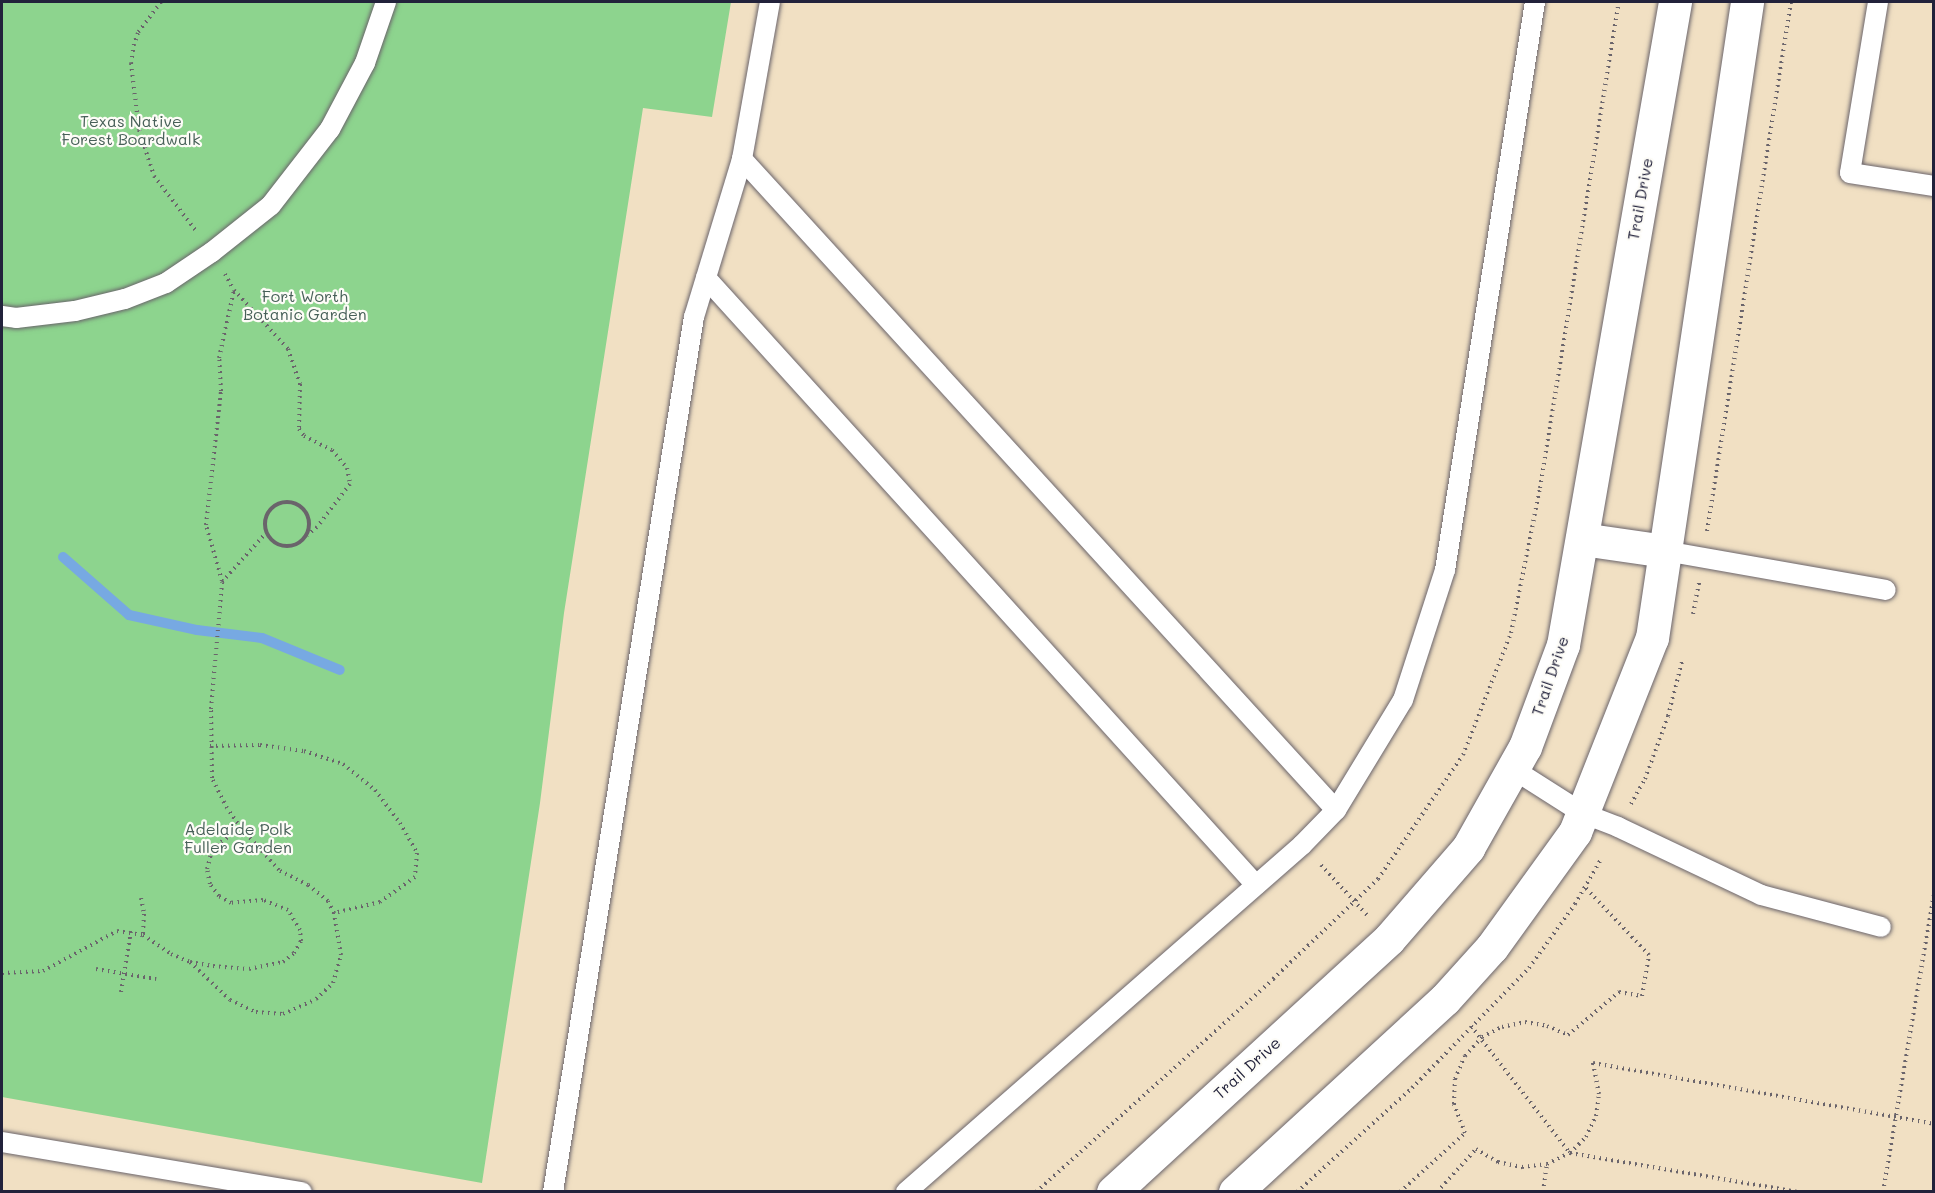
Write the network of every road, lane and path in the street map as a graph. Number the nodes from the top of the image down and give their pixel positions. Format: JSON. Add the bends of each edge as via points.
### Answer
{"nodes":[{"id":1,"x":161,"y":2,"type":"edge"},
{"id":2,"x":386,"y":2,"type":"edge"},
{"id":3,"x":770,"y":2,"type":"edge"},
{"id":4,"x":1535,"y":2,"type":"edge"},
{"id":5,"x":1674,"y":2,"type":"edge"},
{"id":6,"x":1747,"y":2,"type":"edge"},
{"id":7,"x":1878,"y":2,"type":"edge"},
{"id":8,"x":742,"y":159,"type":"junction"},
{"id":9,"x":1934,"y":186,"type":"edge"},
{"id":10,"x":212,"y":252,"type":"junction"},
{"id":11,"x":706,"y":278,"type":"junction"},
{"id":12,"x":234,"y":290,"type":"junction"},
{"id":13,"x":2,"y":316,"type":"edge"},
{"id":14,"x":266,"y":533,"type":"junction"},
{"id":15,"x":307,"y":535,"type":"junction"},
{"id":16,"x":1582,"y":539,"type":"junction"},
{"id":17,"x":1665,"y":551,"type":"junction"},
{"id":18,"x":222,"y":582,"type":"junction"},
{"id":19,"x":1886,"y":590,"type":"dead end"},
{"id":20,"x":210,"y":746,"type":"junction"},
{"id":21,"x":1513,"y":769,"type":"junction"},
{"id":22,"x":1336,"y":810,"type":"junction"},
{"id":23,"x":1582,"y":813,"type":"junction"},
{"id":24,"x":241,"y":828,"type":"junction"},
{"id":25,"x":1302,"y":845,"type":"junction"},
{"id":26,"x":1256,"y":885,"type":"junction"},
{"id":27,"x":1585,"y":887,"type":"dead end"},
{"id":28,"x":1934,"y":895,"type":"edge"},
{"id":29,"x":141,"y":898,"type":"dead end"},
{"id":30,"x":334,"y":913,"type":"junction"},
{"id":31,"x":1371,"y":920,"type":"dead end"},
{"id":32,"x":1881,"y":927,"type":"dead end"},
{"id":33,"x":131,"y":931,"type":"junction"},
{"id":34,"x":143,"y":935,"type":"junction"},
{"id":35,"x":190,"y":962,"type":"junction"},
{"id":36,"x":96,"y":969,"type":"dead end"},
{"id":37,"x":2,"y":973,"type":"edge"},
{"id":38,"x":124,"y":974,"type":"junction"},
{"id":39,"x":156,"y":979,"type":"dead end"},
{"id":40,"x":121,"y":992,"type":"dead end"},
{"id":41,"x":1482,"y":1037,"type":"junction"},
{"id":42,"x":1897,"y":1117,"type":"junction"},
{"id":43,"x":1934,"y":1124,"type":"edge"},
{"id":44,"x":2,"y":1142,"type":"edge"},
{"id":45,"x":1570,"y":1153,"type":"junction"},
{"id":46,"x":1547,"y":1164,"type":"junction"},
{"id":47,"x":302,"y":1191,"type":"edge"},
{"id":48,"x":554,"y":1191,"type":"edge"},
{"id":49,"x":906,"y":1191,"type":"edge"},
{"id":50,"x":1113,"y":1191,"type":"edge"},
{"id":51,"x":1235,"y":1191,"type":"edge"},
{"id":52,"x":1400,"y":1191,"type":"edge"},
{"id":53,"x":1437,"y":1191,"type":"edge"},
{"id":54,"x":1543,"y":1191,"type":"edge"},
{"id":55,"x":1798,"y":1191,"type":"edge"},
{"id":56,"x":1883,"y":1191,"type":"edge"}],
"edges":[{"from":1,"to":10,"type":"path","via":[[134,44],[131,63],[139,130],[154,176]]},
{"from":2,"to":10,"type":"lane","via":[[365,63],[330,129],[271,205]]},
{"from":3,"to":8,"type":"lane"},
{"from":4,"to":22,"type":"lane","via":[[1445,570],[1403,700]]},
{"from":5,"to":16,"type":"street","name":"Trail Drive"},
{"from":6,"to":17,"type":"street"},
{"from":7,"to":9,"type":"lane","via":[[1850,173]]},
{"from":8,"to":11,"type":"lane"},
{"from":8,"to":22,"type":"lane"},
{"from":10,"to":12,"type":"path"},
{"from":10,"to":13,"type":"lane","via":[[166,284],[125,299],[75,310],[16,318]]},
{"from":11,"to":26,"type":"lane"},
{"from":11,"to":48,"type":"lane","via":[[694,317]]},
{"from":12,"to":15,"type":"path","via":[[288,349],[300,384],[299,429],[342,459],[350,475],[350,484]]},
{"from":12,"to":18,"type":"path","via":[[219,358],[221,391],[206,525]]},
{"from":14,"to":15,"type":"path","via":[[283,546],[301,542]]},
{"from":14,"to":15,"type":"path","via":[[264,522],[268,512],[276,504],[287,502],[295,503],[308,516]]},
{"from":14,"to":18,"type":"path"},
{"from":16,"to":17,"type":"street"},
{"from":16,"to":21,"type":"street","name":"Trail Drive","via":[[1563,645]]},
{"from":17,"to":19,"type":"lane"},
{"from":17,"to":23,"type":"street","via":[[1652,638]]},
{"from":18,"to":20,"type":"path"},
{"from":20,"to":24,"type":"path","via":[[212,778]]},
{"from":20,"to":30,"type":"path","via":[[260,745],[304,751],[343,765],[375,790],[400,823],[417,853],[415,877],[380,902]]},
{"from":21,"to":23,"type":"lane"},
{"from":21,"to":50,"type":"street","name":"Trail Drive","via":[[1468,848],[1389,939]]},
{"from":22,"to":25,"type":"lane"},
{"from":23,"to":32,"type":"lane","via":[[1761,895]]},
{"from":23,"to":51,"type":"street","via":[[1575,832],[1492,946],[1445,999]]},
{"from":24,"to":30,"type":"path","via":[[279,870],[308,885],[328,901]]},
{"from":24,"to":35,"type":"path","via":[[220,842],[211,854],[207,869],[210,884],[231,903],[262,900],[288,910],[300,930],[301,941],[294,953],[270,967],[249,969]]},
{"from":25,"to":26,"type":"lane"},
{"from":25,"to":31,"type":"path"},
{"from":26,"to":49,"type":"lane"},
{"from":27,"to":41,"type":"path","via":[[1649,955],[1641,996],[1618,992],[1568,1035],[1525,1022]]},
{"from":28,"to":42,"type":"path"},
{"from":29,"to":34,"type":"path"},
{"from":30,"to":35,"type":"path","via":[[341,955],[333,983],[316,999],[283,1014],[256,1012],[231,1000]]},
{"from":33,"to":34,"type":"path"},
{"from":33,"to":37,"type":"path","via":[[105,936],[43,972]]},
{"from":33,"to":38,"type":"path"},
{"from":34,"to":35,"type":"path"},
{"from":36,"to":38,"type":"path"},
{"from":38,"to":39,"type":"path"},
{"from":38,"to":40,"type":"path"},
{"from":41,"to":45,"type":"path"},
{"from":41,"to":52,"type":"path","via":[[1465,1056],[1455,1079],[1454,1104],[1465,1133]]},
{"from":42,"to":43,"type":"path"},
{"from":42,"to":45,"type":"path","via":[[1593,1063],[1599,1094],[1596,1116],[1586,1137]]},
{"from":42,"to":56,"type":"path"},
{"from":44,"to":47,"type":"lane"},
{"from":45,"to":46,"type":"path"},
{"from":45,"to":55,"type":"path"},
{"from":46,"to":53,"type":"path","via":[[1522,1167],[1498,1162],[1476,1149]]},
{"from":46,"to":54,"type":"path"}]}
